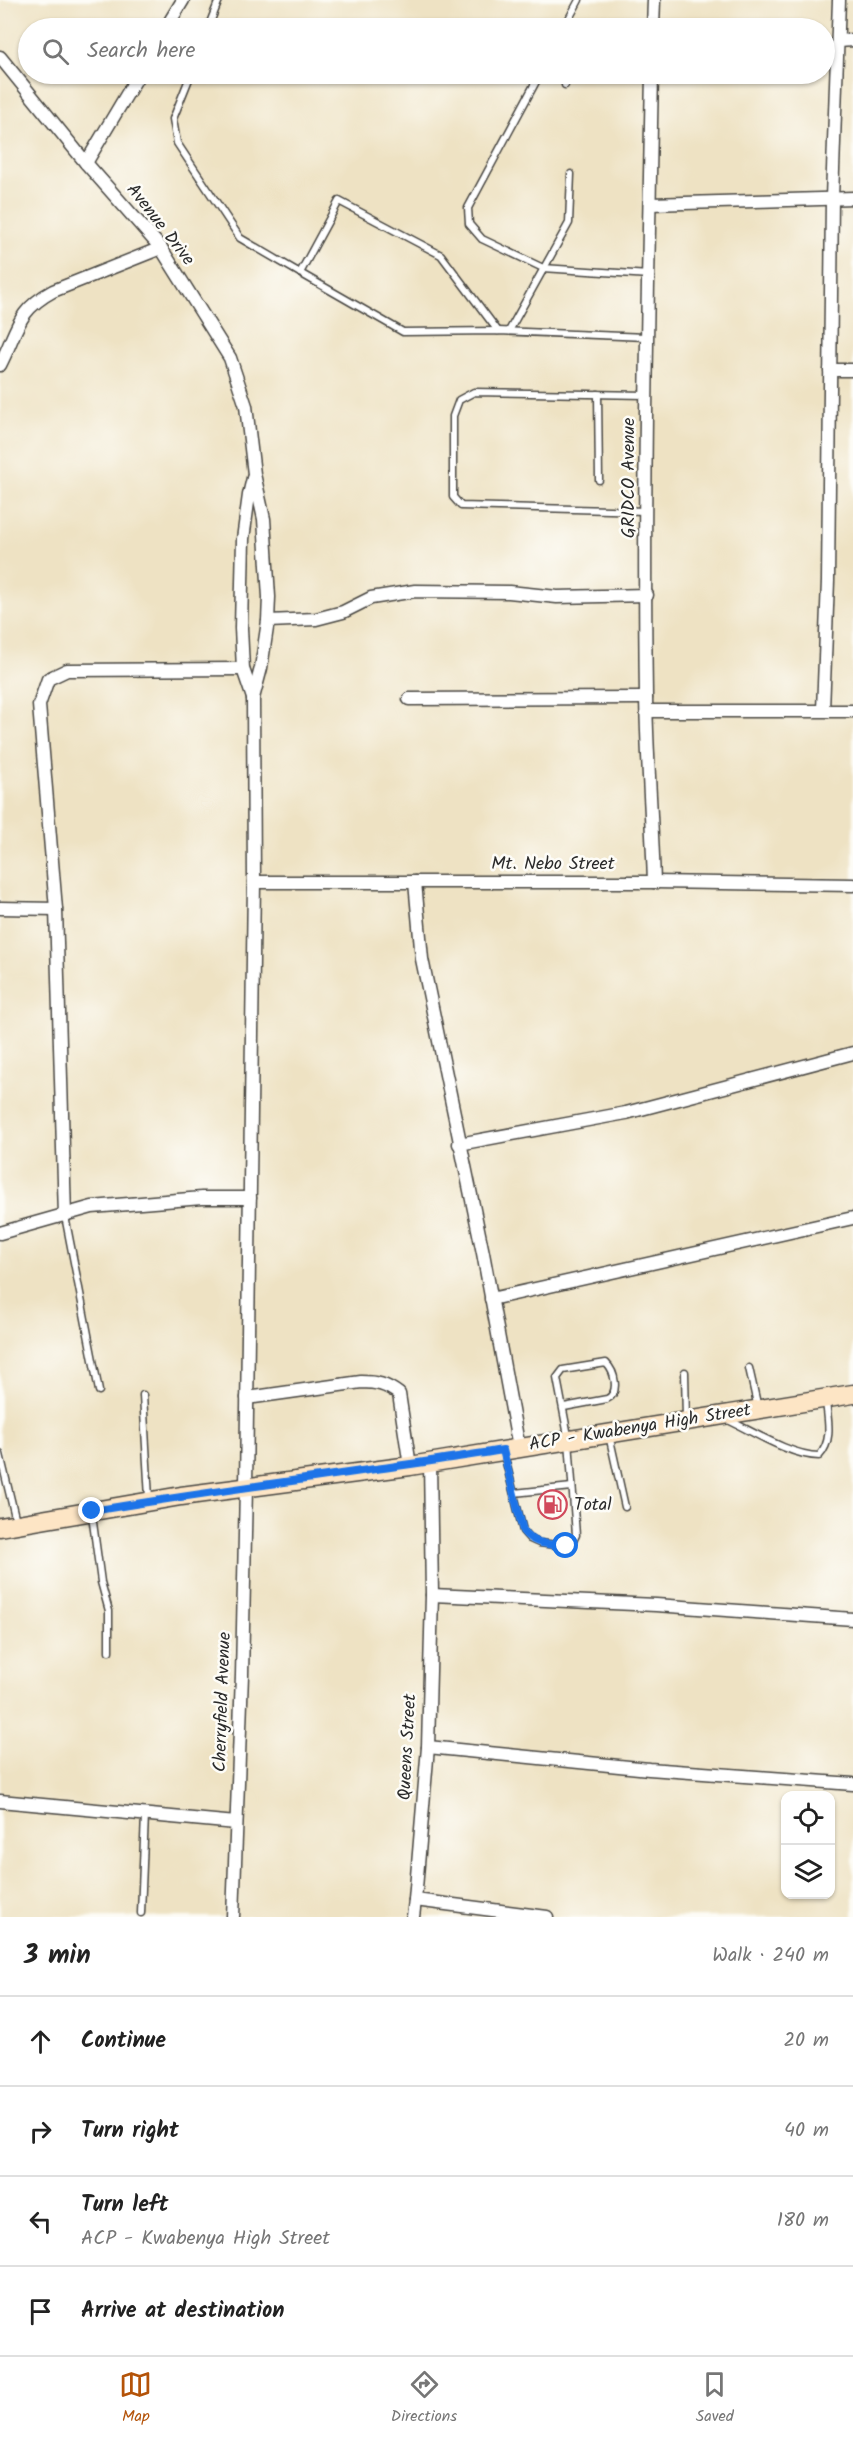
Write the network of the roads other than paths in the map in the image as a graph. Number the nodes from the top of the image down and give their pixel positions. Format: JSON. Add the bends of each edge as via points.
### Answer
{"nodes":[{"id":1,"x":183,"y":0,"type":"edge"},
{"id":2,"x":219,"y":0,"type":"edge"},
{"id":3,"x":579,"y":0,"type":"edge"},
{"id":4,"x":654,"y":0,"type":"edge"},
{"id":5,"x":839,"y":0,"type":"edge"},
{"id":6,"x":172,"y":18,"type":"edge"},
{"id":7,"x":212,"y":18,"type":"edge"},
{"id":8,"x":569,"y":18,"type":"edge"},
{"id":9,"x":653,"y":18,"type":"edge"},
{"id":10,"x":853,"y":40,"type":"edge"},
{"id":11,"x":838,"y":41,"type":"junction"},
{"id":12,"x":0,"y":57,"type":"edge"},
{"id":13,"x":18,"y":79,"type":"edge"},
{"id":14,"x":22,"y":84,"type":"edge"},
{"id":15,"x":133,"y":84,"type":"edge"},
{"id":16,"x":187,"y":84,"type":"edge"},
{"id":17,"x":535,"y":84,"type":"edge"},
{"id":18,"x":652,"y":84,"type":"edge"},
{"id":19,"x":86,"y":163,"type":"junction"},
{"id":20,"x":571,"y":174,"type":"dead end"},
{"id":21,"x":832,"y":198,"type":"junction"},
{"id":22,"x":853,"y":198,"type":"edge"},
{"id":23,"x":650,"y":204,"type":"junction"},
{"id":24,"x":161,"y":248,"type":"junction"},
{"id":25,"x":543,"y":268,"type":"junction"},
{"id":26,"x":300,"y":273,"type":"junction"},
{"id":27,"x":650,"y":275,"type":"junction"},
{"id":28,"x":498,"y":331,"type":"junction"},
{"id":29,"x":509,"y":331,"type":"junction"},
{"id":30,"x":646,"y":337,"type":"junction"},
{"id":31,"x":0,"y":365,"type":"edge"},
{"id":32,"x":830,"y":370,"type":"junction"},
{"id":33,"x":853,"y":370,"type":"edge"},
{"id":34,"x":598,"y":394,"type":"junction"},
{"id":35,"x":647,"y":395,"type":"junction"},
{"id":36,"x":254,"y":474,"type":"junction"},
{"id":37,"x":599,"y":480,"type":"dead end"},
{"id":38,"x":647,"y":511,"type":"junction"},
{"id":39,"x":647,"y":595,"type":"junction"},
{"id":40,"x":268,"y":621,"type":"junction"},
{"id":41,"x":243,"y":669,"type":"junction"},
{"id":42,"x":253,"y":698,"type":"junction"},
{"id":43,"x":646,"y":698,"type":"junction"},
{"id":44,"x":409,"y":699,"type":"dead end"},
{"id":45,"x":823,"y":710,"type":"junction"},
{"id":46,"x":647,"y":711,"type":"junction"},
{"id":47,"x":853,"y":711,"type":"edge"},
{"id":48,"x":254,"y":882,"type":"junction"},
{"id":49,"x":415,"y":882,"type":"junction"},
{"id":50,"x":654,"y":882,"type":"junction"},
{"id":51,"x":853,"y":885,"type":"edge"},
{"id":52,"x":0,"y":908,"type":"edge"},
{"id":53,"x":56,"y":909,"type":"junction"},
{"id":54,"x":853,"y":1053,"type":"edge"},
{"id":55,"x":459,"y":1144,"type":"junction"},
{"id":56,"x":250,"y":1198,"type":"junction"},
{"id":57,"x":65,"y":1216,"type":"junction"},
{"id":58,"x":853,"y":1218,"type":"edge"},
{"id":59,"x":0,"y":1233,"type":"edge"},
{"id":60,"x":491,"y":1299,"type":"junction"},
{"id":61,"x":749,"y":1368,"type":"dead end"},
{"id":62,"x":685,"y":1372,"type":"dead end"},
{"id":63,"x":99,"y":1391,"type":"dead end"},
{"id":64,"x":853,"y":1394,"type":"edge"},
{"id":65,"x":143,"y":1395,"type":"dead end"},
{"id":66,"x":247,"y":1398,"type":"junction"},
{"id":67,"x":826,"y":1398,"type":"junction"},
{"id":68,"x":564,"y":1407,"type":"junction"},
{"id":69,"x":759,"y":1409,"type":"junction"},
{"id":70,"x":718,"y":1416,"type":"junction"},
{"id":71,"x":686,"y":1421,"type":"junction"},
{"id":72,"x":609,"y":1434,"type":"junction"},
{"id":73,"x":569,"y":1441,"type":"junction"},
{"id":74,"x":511,"y":1449,"type":"junction"},
{"id":75,"x":0,"y":1454,"type":"edge"},
{"id":76,"x":430,"y":1462,"type":"junction"},
{"id":77,"x":410,"y":1466,"type":"junction"},
{"id":78,"x":246,"y":1487,"type":"junction"},
{"id":79,"x":572,"y":1487,"type":"junction"},
{"id":80,"x":514,"y":1492,"type":"junction"},
{"id":81,"x":149,"y":1502,"type":"junction"},
{"id":82,"x":625,"y":1506,"type":"dead end"},
{"id":83,"x":92,"y":1511,"type":"junction"},
{"id":84,"x":8,"y":1526,"type":"edge"},
{"id":85,"x":432,"y":1595,"type":"junction"},
{"id":86,"x":853,"y":1619,"type":"edge"},
{"id":87,"x":109,"y":1650,"type":"dead end"},
{"id":88,"x":428,"y":1747,"type":"junction"},
{"id":89,"x":853,"y":1784,"type":"edge"},
{"id":90,"x":0,"y":1801,"type":"edge"},
{"id":91,"x":145,"y":1815,"type":"junction"},
{"id":92,"x":236,"y":1823,"type":"junction"},
{"id":93,"x":415,"y":1900,"type":"junction"},
{"id":94,"x":141,"y":1913,"type":"dead end"},
{"id":95,"x":233,"y":1917,"type":"edge"},
{"id":96,"x":413,"y":1917,"type":"edge"},
{"id":97,"x":547,"y":1917,"type":"edge"}],
"edges":[{"from":1,"to":6,"type":"street"},
{"from":2,"to":7,"type":"lane"},
{"from":3,"to":8,"type":"lane"},
{"from":4,"to":9,"type":"street"},
{"from":5,"to":11,"type":"street"},
{"from":10,"to":11,"type":"street"},
{"from":11,"to":21,"type":"street"},
{"from":12,"to":13,"type":"street","name":"Avenue Drive"},
{"from":14,"to":19,"type":"street","name":"Avenue Drive"},
{"from":15,"to":19,"type":"street"},
{"from":16,"to":26,"type":"lane","via":[[173,118],[177,143],[240,238]]},
{"from":17,"to":25,"type":"lane","via":[[468,208],[469,224],[482,239]]},
{"from":18,"to":23,"type":"street","name":"GRIDCO Avenue"},
{"from":19,"to":24,"type":"street","name":"Avenue Drive"},
{"from":20,"to":25,"type":"lane","via":[[568,224]]},
{"from":21,"to":22,"type":"street"},
{"from":21,"to":23,"type":"street"},
{"from":21,"to":32,"type":"street"},
{"from":23,"to":27,"type":"street","name":"GRIDCO Avenue"},
{"from":24,"to":31,"type":"street","via":[[37,300],[22,315]]},
{"from":24,"to":36,"type":"street","name":"Avenue Drive","via":[[230,358],[246,406]]},
{"from":25,"to":27,"type":"lane"},
{"from":25,"to":29,"type":"lane"},
{"from":26,"to":28,"type":"lane","via":[[403,332]]},
{"from":26,"to":28,"type":"lane","via":[[339,201],[441,255]]},
{"from":27,"to":30,"type":"street","name":"GRIDCO Avenue"},
{"from":28,"to":29,"type":"lane"},
{"from":29,"to":30,"type":"lane"},
{"from":30,"to":35,"type":"street","name":"GRIDCO Avenue"},
{"from":32,"to":33,"type":"street"},
{"from":32,"to":45,"type":"street"},
{"from":34,"to":35,"type":"lane"},
{"from":34,"to":37,"type":"lane"},
{"from":34,"to":38,"type":"lane","via":[[474,392],[459,400],[453,416],[453,497],[461,506]]},
{"from":35,"to":38,"type":"street","name":"GRIDCO Avenue"},
{"from":36,"to":40,"type":"street","via":[[264,519]]},
{"from":36,"to":41,"type":"street","via":[[243,539]]},
{"from":38,"to":39,"type":"street","name":"GRIDCO Avenue"},
{"from":39,"to":40,"type":"street","via":[[557,597],[415,591],[371,598],[343,612],[316,619]]},
{"from":39,"to":43,"type":"street","name":"GRIDCO Avenue"},
{"from":40,"to":42,"type":"street"},
{"from":41,"to":42,"type":"street"},
{"from":41,"to":53,"type":"street","via":[[68,669],[48,679],[39,705]]},
{"from":42,"to":48,"type":"street","name":"Cherryfield Avenue"},
{"from":43,"to":44,"type":"street"},
{"from":43,"to":46,"type":"street","name":"GRIDCO Avenue"},
{"from":45,"to":46,"type":"street"},
{"from":45,"to":47,"type":"street"},
{"from":46,"to":50,"type":"street","name":"GRIDCO Avenue"},
{"from":48,"to":49,"type":"street","name":"Mt. Nebo Street"},
{"from":48,"to":56,"type":"street","name":"Cherryfield Avenue"},
{"from":49,"to":50,"type":"street","name":"Mt. Nebo Street"},
{"from":49,"to":55,"type":"street","via":[[422,959]]},
{"from":50,"to":51,"type":"street","name":"Mt. Nebo Street"},
{"from":52,"to":53,"type":"street"},
{"from":53,"to":57,"type":"street"},
{"from":54,"to":55,"type":"street","via":[[626,1113]]},
{"from":55,"to":60,"type":"street"},
{"from":56,"to":57,"type":"street","via":[[116,1203]]},
{"from":56,"to":66,"type":"street","name":"Cherryfield Avenue"},
{"from":57,"to":59,"type":"street"},
{"from":57,"to":63,"type":"lane"},
{"from":58,"to":60,"type":"street"},
{"from":60,"to":74,"type":"street"},
{"from":61,"to":69,"type":"lane"},
{"from":62,"to":71,"type":"lane"},
{"from":64,"to":67,"type":"main road","name":"ACP - Kwabenya High Street"},
{"from":65,"to":81,"type":"lane"},
{"from":66,"to":77,"type":"street","via":[[361,1383],[388,1385],[399,1394]]},
{"from":66,"to":78,"type":"street","name":"Cherryfield Avenue"},
{"from":67,"to":69,"type":"main road","name":"ACP - Kwabenya High Street"},
{"from":67,"to":70,"type":"lane","via":[[829,1437],[819,1456],[801,1453]]},
{"from":68,"to":68,"type":"lane","via":[[557,1378],[560,1372],[606,1363],[609,1366],[613,1396]]},
{"from":68,"to":73,"type":"lane"},
{"from":69,"to":70,"type":"main road","name":"ACP - Kwabenya High Street"},
{"from":70,"to":71,"type":"main road","name":"ACP - Kwabenya High Street"},
{"from":71,"to":72,"type":"main road","name":"ACP - Kwabenya High Street"},
{"from":72,"to":73,"type":"main road","name":"ACP - Kwabenya High Street"},
{"from":72,"to":82,"type":"lane"},
{"from":73,"to":74,"type":"main road","name":"ACP - Kwabenya High Street"},
{"from":73,"to":79,"type":"lane"},
{"from":74,"to":76,"type":"main road","name":"ACP - Kwabenya High Street"},
{"from":74,"to":80,"type":"lane"},
{"from":75,"to":84,"type":"lane"},
{"from":76,"to":77,"type":"main road","name":"ACP - Kwabenya High Street"},
{"from":76,"to":85,"type":"street","name":"Queens Street"},
{"from":77,"to":78,"type":"main road","name":"ACP - Kwabenya High Street"},
{"from":78,"to":81,"type":"main road","name":"ACP - Kwabenya High Street"},
{"from":78,"to":92,"type":"street","name":"Cherryfield Avenue"},
{"from":79,"to":80,"type":"lane"},
{"from":79,"to":80,"type":"lane","via":[[576,1535],[566,1546],[530,1539],[523,1531]]},
{"from":81,"to":83,"type":"main road","name":"ACP - Kwabenya High Street"},
{"from":83,"to":84,"type":"main road","name":"ACP - Kwabenya High Street"},
{"from":83,"to":87,"type":"lane","via":[[101,1582],[109,1611]]},
{"from":85,"to":86,"type":"street"},
{"from":85,"to":88,"type":"street","name":"Queens Street"},
{"from":88,"to":89,"type":"street"},
{"from":88,"to":93,"type":"street","name":"Queens Street"},
{"from":90,"to":91,"type":"street"},
{"from":91,"to":92,"type":"street"},
{"from":91,"to":94,"type":"lane"},
{"from":92,"to":95,"type":"street","name":"Cherryfield Avenue"},
{"from":93,"to":96,"type":"street","name":"Queens Street"},
{"from":93,"to":97,"type":"street"}]}
